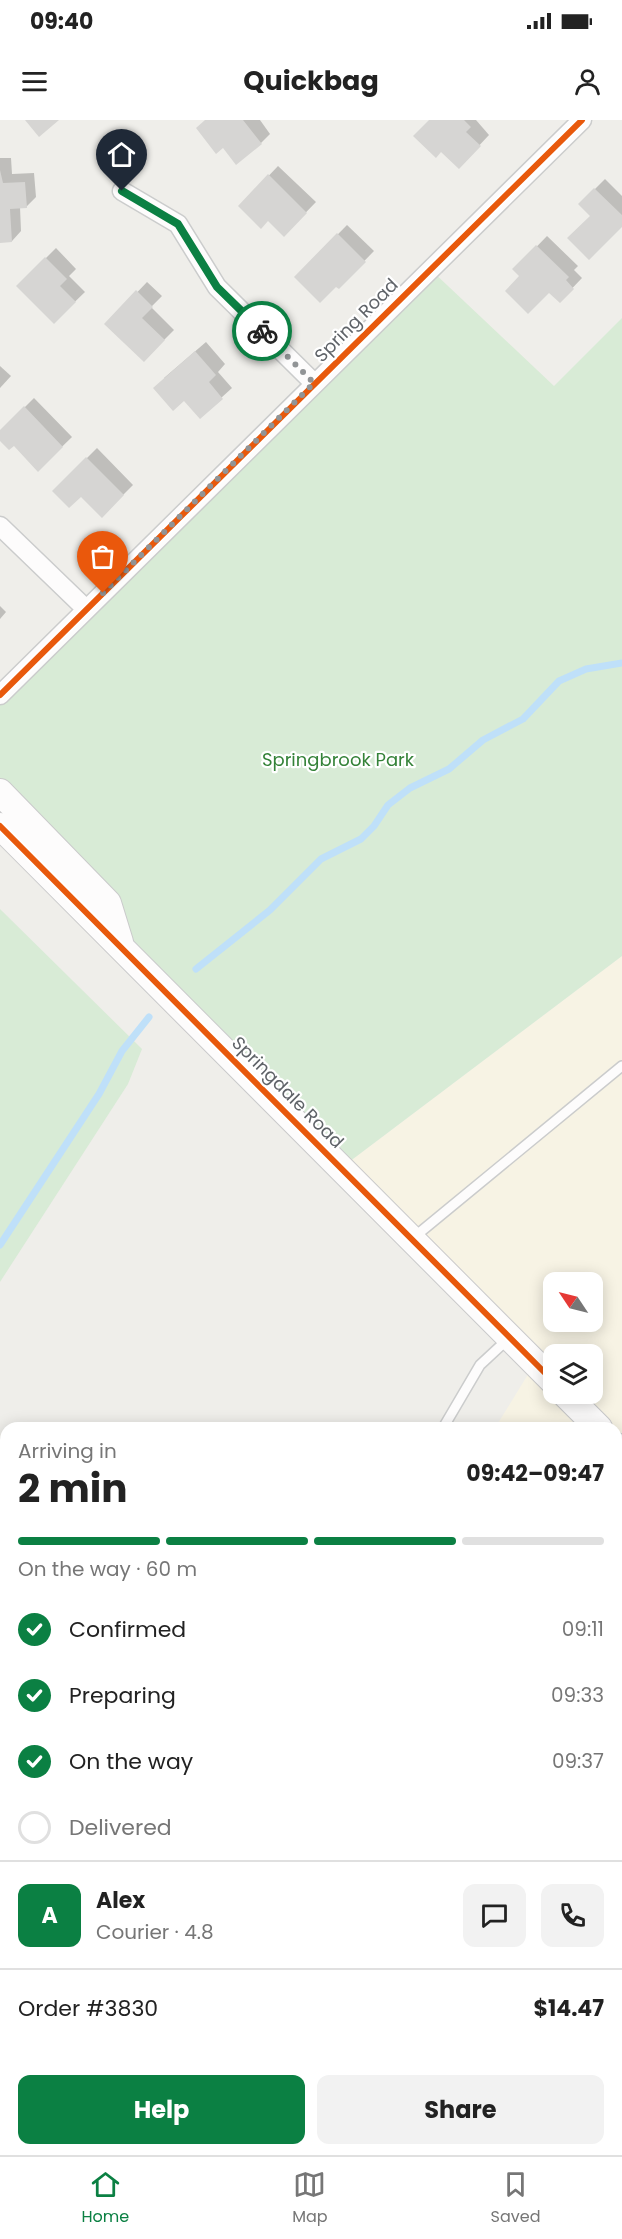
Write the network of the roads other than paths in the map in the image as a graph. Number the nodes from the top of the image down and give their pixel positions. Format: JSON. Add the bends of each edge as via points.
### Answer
{"nodes":[{"id":1,"x":572,"y":123,"type":"edge"},
{"id":2,"x":122,"y":191,"type":"dead end"},
{"id":3,"x":314,"y":383,"type":"junction"},
{"id":4,"x":0,"y":526,"type":"edge"},
{"id":5,"x":86,"y":609,"type":"junction"},
{"id":6,"x":0,"y":695,"type":"edge"},
{"id":7,"x":0,"y":792,"type":"edge"},
{"id":8,"x":0,"y":826,"type":"edge"},
{"id":9,"x":121,"y":945,"type":"junction"},
{"id":10,"x":622,"y":1066,"type":"edge"},
{"id":11,"x":412,"y":1239,"type":"junction"},
{"id":12,"x":510,"y":1337,"type":"junction"},
{"id":13,"x":543,"y":1371,"type":"edge"},
{"id":14,"x":575,"y":1404,"type":"edge"},
{"id":15,"x":447,"y":1422,"type":"edge"},
{"id":16,"x":593,"y":1422,"type":"edge"}],
"edges":[{"from":1,"to":3,"type":"street","name":"Spring Road"},
{"from":2,"to":3,"type":"street","via":[[178,224],[217,287]]},
{"from":3,"to":5,"type":"street","name":"Spring Road"},
{"from":4,"to":5,"type":"street"},
{"from":5,"to":6,"type":"street","name":"Spring Road"},
{"from":7,"to":9,"type":"main road","via":[[108,903]]},
{"from":8,"to":9,"type":"main road","name":"Springdale Road"},
{"from":9,"to":11,"type":"main road","name":"Springdale Road"},
{"from":10,"to":11,"type":"lane"},
{"from":11,"to":12,"type":"main road","name":"Springdale Road"},
{"from":12,"to":13,"type":"main road","name":"Springdale Road"},
{"from":12,"to":15,"type":"lane","via":[[480,1365]]},
{"from":14,"to":16,"type":"main road"}]}
